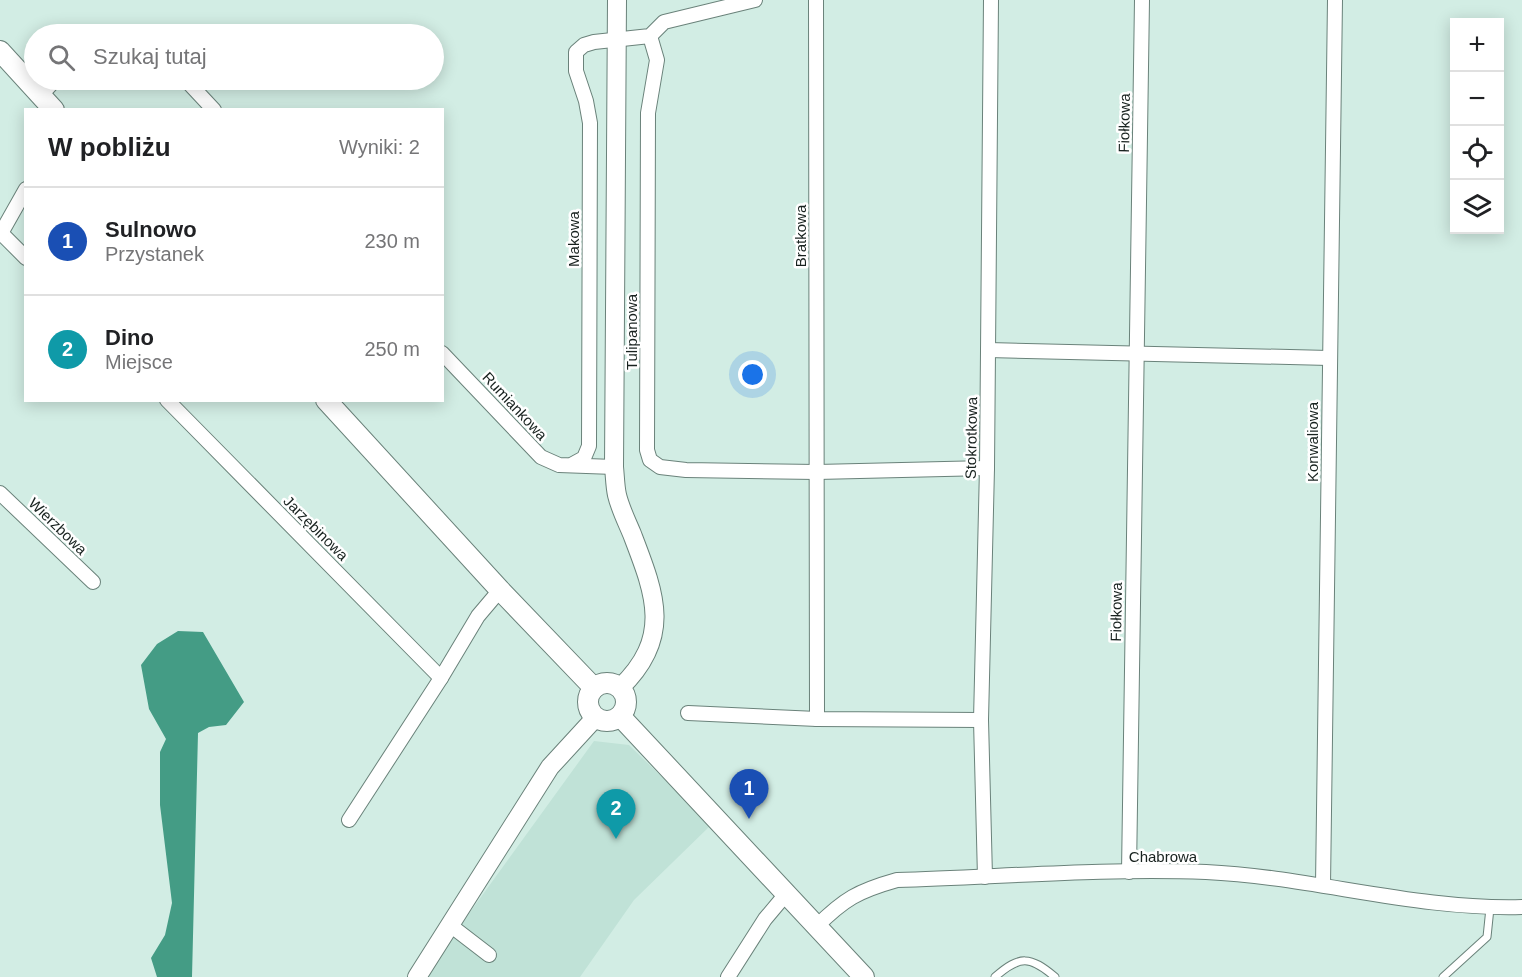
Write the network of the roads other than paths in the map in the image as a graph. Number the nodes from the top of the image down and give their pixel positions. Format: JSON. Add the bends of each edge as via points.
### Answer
{"nodes":[{"id":1,"x":617,"y":0,"type":"edge"},
{"id":2,"x":755,"y":0,"type":"edge"},
{"id":3,"x":816,"y":0,"type":"edge"},
{"id":4,"x":991,"y":0,"type":"edge"},
{"id":5,"x":1142,"y":0,"type":"edge"},
{"id":6,"x":1335,"y":0,"type":"edge"},
{"id":7,"x":650,"y":36,"type":"junction"},
{"id":8,"x":616,"y":39,"type":"junction"},
{"id":9,"x":0,"y":51,"type":"edge"},
{"id":10,"x":24,"y":77,"type":"edge"},
{"id":11,"x":36,"y":90,"type":"edge"},
{"id":12,"x":46,"y":90,"type":"edge"},
{"id":13,"x":195,"y":90,"type":"edge"},
{"id":14,"x":41,"y":95,"type":"junction"},
{"id":15,"x":52,"y":108,"type":"edge"},
{"id":16,"x":212,"y":108,"type":"edge"},
{"id":17,"x":24,"y":192,"type":"edge"},
{"id":18,"x":0,"y":233,"type":"edge"},
{"id":19,"x":24,"y":256,"type":"edge"},
{"id":20,"x":988,"y":350,"type":"junction"},
{"id":21,"x":1138,"y":354,"type":"junction"},
{"id":22,"x":444,"y":355,"type":"edge"},
{"id":23,"x":1329,"y":358,"type":"junction"},
{"id":24,"x":169,"y":402,"type":"edge"},
{"id":25,"x":328,"y":402,"type":"edge"},
{"id":26,"x":573,"y":464,"type":"junction"},
{"id":27,"x":614,"y":467,"type":"junction"},
{"id":28,"x":987,"y":468,"type":"junction"},
{"id":29,"x":817,"y":472,"type":"junction"},
{"id":30,"x":0,"y":493,"type":"edge"},
{"id":31,"x":93,"y":582,"type":"dead end"},
{"id":32,"x":500,"y":590,"type":"junction"},
{"id":33,"x":441,"y":678,"type":"junction"},
{"id":34,"x":594,"y":688,"type":"junction"},
{"id":35,"x":620,"y":688,"type":"junction"},
{"id":36,"x":688,"y":713,"type":"dead end"},
{"id":37,"x":620,"y":716,"type":"junction"},
{"id":38,"x":595,"y":718,"type":"junction"},
{"id":39,"x":818,"y":719,"type":"junction"},
{"id":40,"x":981,"y":720,"type":"junction"},
{"id":41,"x":349,"y":819,"type":"dead end"},
{"id":42,"x":1129,"y":872,"type":"junction"},
{"id":43,"x":985,"y":877,"type":"junction"},
{"id":44,"x":1323,"y":885,"type":"junction"},
{"id":45,"x":786,"y":894,"type":"junction"},
{"id":46,"x":1522,"y":907,"type":"edge"},
{"id":47,"x":1490,"y":908,"type":"junction"},
{"id":48,"x":450,"y":925,"type":"junction"},
{"id":49,"x":816,"y":927,"type":"junction"},
{"id":50,"x":489,"y":956,"type":"dead end"},
{"id":51,"x":417,"y":977,"type":"edge"},
{"id":52,"x":728,"y":977,"type":"edge"},
{"id":53,"x":864,"y":977,"type":"edge"},
{"id":54,"x":995,"y":977,"type":"edge"},
{"id":55,"x":1055,"y":977,"type":"edge"},
{"id":56,"x":1443,"y":977,"type":"edge"}],
"edges":[{"from":1,"to":8,"type":"street"},
{"from":2,"to":7,"type":"street","via":[[664,22]]},
{"from":3,"to":29,"type":"street","name":"Bratkowa"},
{"from":4,"to":20,"type":"street","name":"Stokrotkowa"},
{"from":5,"to":21,"type":"street","name":"Fiołkowa"},
{"from":6,"to":23,"type":"street","name":"Konwaliowa"},
{"from":7,"to":8,"type":"street"},
{"from":7,"to":29,"type":"street","name":"Tulipanowa","via":[[657,60],[648,113],[650,460],[660,467],[686,470]]},
{"from":8,"to":26,"type":"street","name":"Makowa","via":[[584,45],[576,52],[576,71],[590,123],[589,446],[584,459]]},
{"from":8,"to":27,"type":"street"},
{"from":9,"to":10,"type":"main road"},
{"from":11,"to":14,"type":"main road"},
{"from":12,"to":14,"type":"street"},
{"from":13,"to":16,"type":"street"},
{"from":14,"to":15,"type":"main road"},
{"from":17,"to":18,"type":"street"},
{"from":18,"to":19,"type":"street"},
{"from":20,"to":21,"type":"street"},
{"from":20,"to":28,"type":"street","name":"Stokrotkowa"},
{"from":21,"to":23,"type":"street"},
{"from":21,"to":42,"type":"street","name":"Fiołkowa"},
{"from":22,"to":26,"type":"street","name":"Rumiankowa","via":[[541,458],[559,465]]},
{"from":23,"to":44,"type":"street","name":"Konwaliowa"},
{"from":24,"to":33,"type":"street","name":"Jarzębinowa"},
{"from":25,"to":32,"type":"main road"},
{"from":26,"to":27,"type":"street","name":"Rumiankowa"},
{"from":27,"to":35,"type":"street","via":[[618,496],[651,583],[655,604],[650,650]]},
{"from":28,"to":29,"type":"street"},
{"from":28,"to":40,"type":"street","name":"Stokrotkowa"},
{"from":29,"to":39,"type":"street","name":"Bratkowa"},
{"from":30,"to":31,"type":"street","name":"Wierzbowa"},
{"from":32,"to":33,"type":"street","via":[[478,616]]},
{"from":32,"to":34,"type":"main road"},
{"from":33,"to":41,"type":"street"},
{"from":34,"to":35,"type":"main road","via":[[604,683]]},
{"from":34,"to":38,"type":"main road","via":[[587,699]]},
{"from":35,"to":37,"type":"main road","via":[[626,705]]},
{"from":36,"to":39,"type":"street"},
{"from":37,"to":38,"type":"main road","via":[[610,722]]},
{"from":37,"to":45,"type":"main road"},
{"from":38,"to":48,"type":"street","via":[[550,766]]},
{"from":39,"to":40,"type":"street"},
{"from":40,"to":43,"type":"street","name":"Stokrotkowa"},
{"from":42,"to":43,"type":"street","name":"Chabrowa"},
{"from":42,"to":44,"type":"street","name":"Chabrowa","via":[[1206,872]]},
{"from":43,"to":49,"type":"street","name":"Chabrowa","via":[[897,880],[867,888],[839,904]]},
{"from":44,"to":47,"type":"street","name":"Chabrowa"},
{"from":45,"to":49,"type":"main road"},
{"from":45,"to":52,"type":"street"},
{"from":46,"to":47,"type":"street","name":"Chabrowa"},
{"from":47,"to":56,"type":"lane","via":[[1487,937]]},
{"from":48,"to":50,"type":"street"},
{"from":48,"to":51,"type":"street"},
{"from":49,"to":53,"type":"main road"},
{"from":54,"to":55,"type":"lane","via":[[1022,960],[1039,964]]}]}
